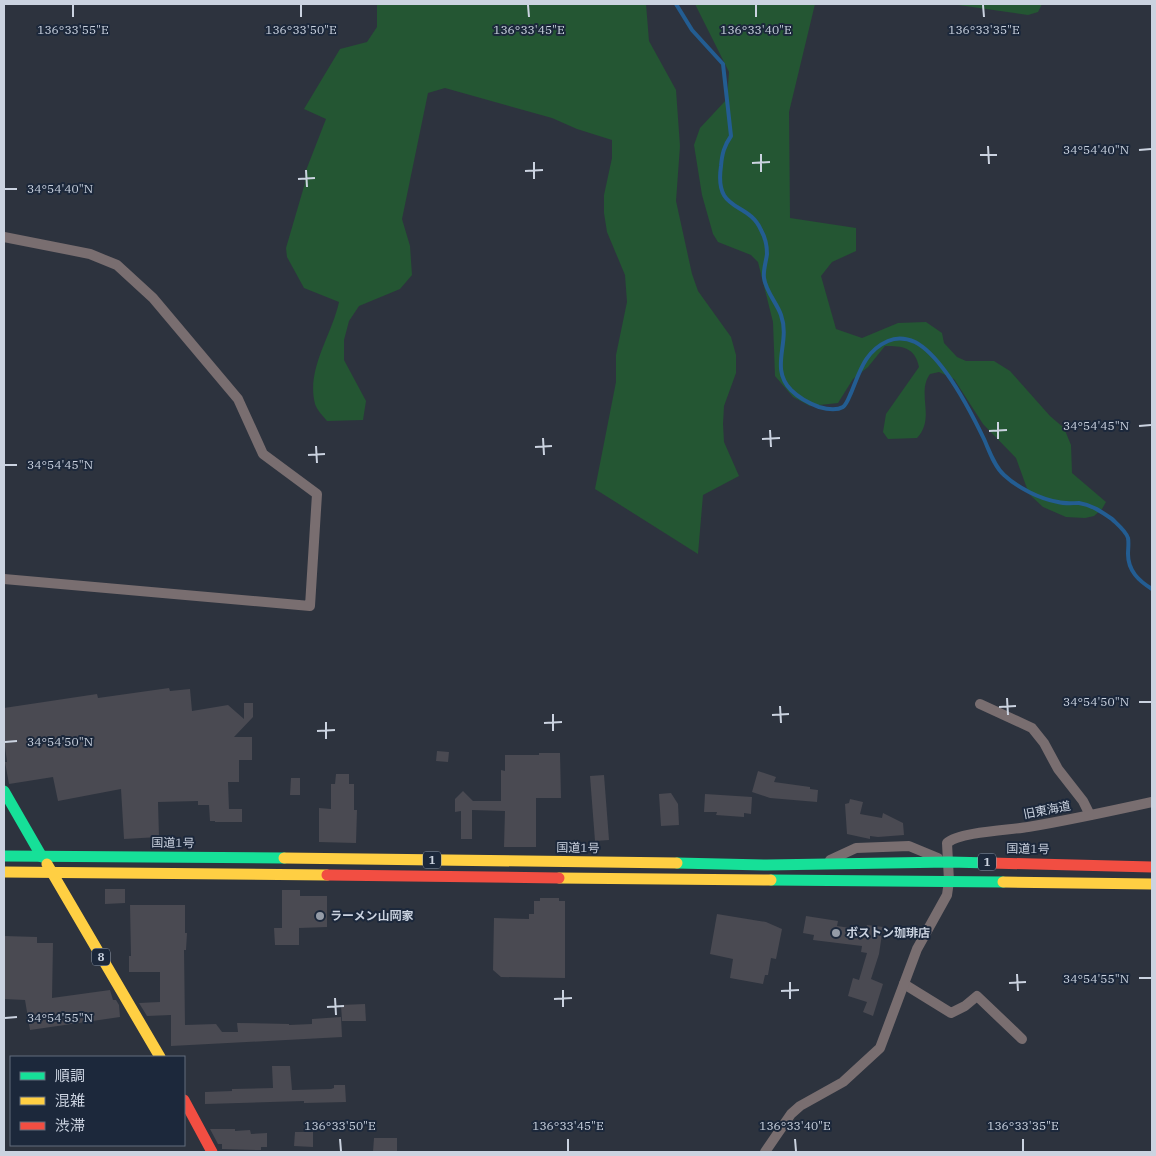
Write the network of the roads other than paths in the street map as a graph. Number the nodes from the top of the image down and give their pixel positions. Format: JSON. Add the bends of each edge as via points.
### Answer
{"nodes":[{"id":1,"x":4,"y":237,"type":"edge"},
{"id":2,"x":4,"y":580,"type":"edge"},
{"id":3,"x":980,"y":704,"type":"dead end"},
{"id":4,"x":4,"y":791,"type":"edge"},
{"id":5,"x":1152,"y":802,"type":"edge"},
{"id":6,"x":1090,"y":815,"type":"junction"},
{"id":7,"x":4,"y":856,"type":"edge"},
{"id":8,"x":42,"y":857,"type":"junction"},
{"id":9,"x":261,"y":858,"type":"junction"},
{"id":10,"x":490,"y":860,"type":"junction"},
{"id":11,"x":548,"y":861,"type":"junction"},
{"id":12,"x":949,"y":862,"type":"junction"},
{"id":13,"x":822,"y":863,"type":"junction"},
{"id":14,"x":1152,"y":867,"type":"edge"},
{"id":15,"x":4,"y":872,"type":"edge"},
{"id":16,"x":53,"y":873,"type":"junction"},
{"id":17,"x":262,"y":875,"type":"junction"},
{"id":18,"x":491,"y":876,"type":"junction"},
{"id":19,"x":549,"y":877,"type":"junction"},
{"id":20,"x":949,"y":880,"type":"junction"},
{"id":21,"x":1152,"y":884,"type":"edge"},
{"id":22,"x":904,"y":984,"type":"junction"},
{"id":23,"x":1022,"y":1039,"type":"dead end"},
{"id":24,"x":159,"y":1056,"type":"edge"},
{"id":25,"x":185,"y":1102,"type":"edge"},
{"id":26,"x":212,"y":1152,"type":"edge"},
{"id":27,"x":765,"y":1152,"type":"edge"}],
"edges":[{"from":1,"to":2,"type":"street","via":[[90,254],[117,265],[153,298],[238,399],[263,454],[318,494],[310,606]]},
{"from":3,"to":6,"type":"street","via":[[1032,728]]},
{"from":4,"to":8,"type":"main road"},
{"from":5,"to":6,"type":"street","name":"旧東海道"},
{"from":6,"to":12,"type":"street","name":"旧東海道","via":[[951,839],[947,843]]},
{"from":7,"to":8,"type":"main road","name":"国道1号","number":"1"},
{"from":8,"to":9,"type":"main road","name":"国道1号","number":"1"},
{"from":8,"to":16,"type":"main road","number":"8"},
{"from":9,"to":10,"type":"main road","name":"国道1号","number":"1"},
{"from":9,"to":17,"type":"main road"},
{"from":10,"to":11,"type":"main road","name":"国道1号","number":"1"},
{"from":10,"to":18,"type":"main road"},
{"from":11,"to":13,"type":"main road","name":"国道1号","number":"1"},
{"from":11,"to":19,"type":"main road"},
{"from":12,"to":13,"type":"main road","name":"国道1号","number":"1"},
{"from":12,"to":13,"type":"street","via":[[909,846],[856,848]]},
{"from":12,"to":14,"type":"main road","name":"国道1号","number":"1"},
{"from":12,"to":20,"type":"street"},
{"from":15,"to":16,"type":"main road","number":"1"},
{"from":16,"to":17,"type":"main road","number":"1"},
{"from":16,"to":24,"type":"main road","number":"8"},
{"from":17,"to":18,"type":"main road","number":"1"},
{"from":18,"to":19,"type":"main road","number":"1"},
{"from":19,"to":20,"type":"main road","number":"1"},
{"from":20,"to":21,"type":"main road","number":"1"},
{"from":20,"to":22,"type":"street","via":[[947,895],[917,949]]},
{"from":22,"to":23,"type":"street","via":[[951,1013],[977,996]]},
{"from":22,"to":27,"type":"street","via":[[880,1048],[843,1082],[791,1114]]},
{"from":25,"to":26,"type":"main road"}]}
